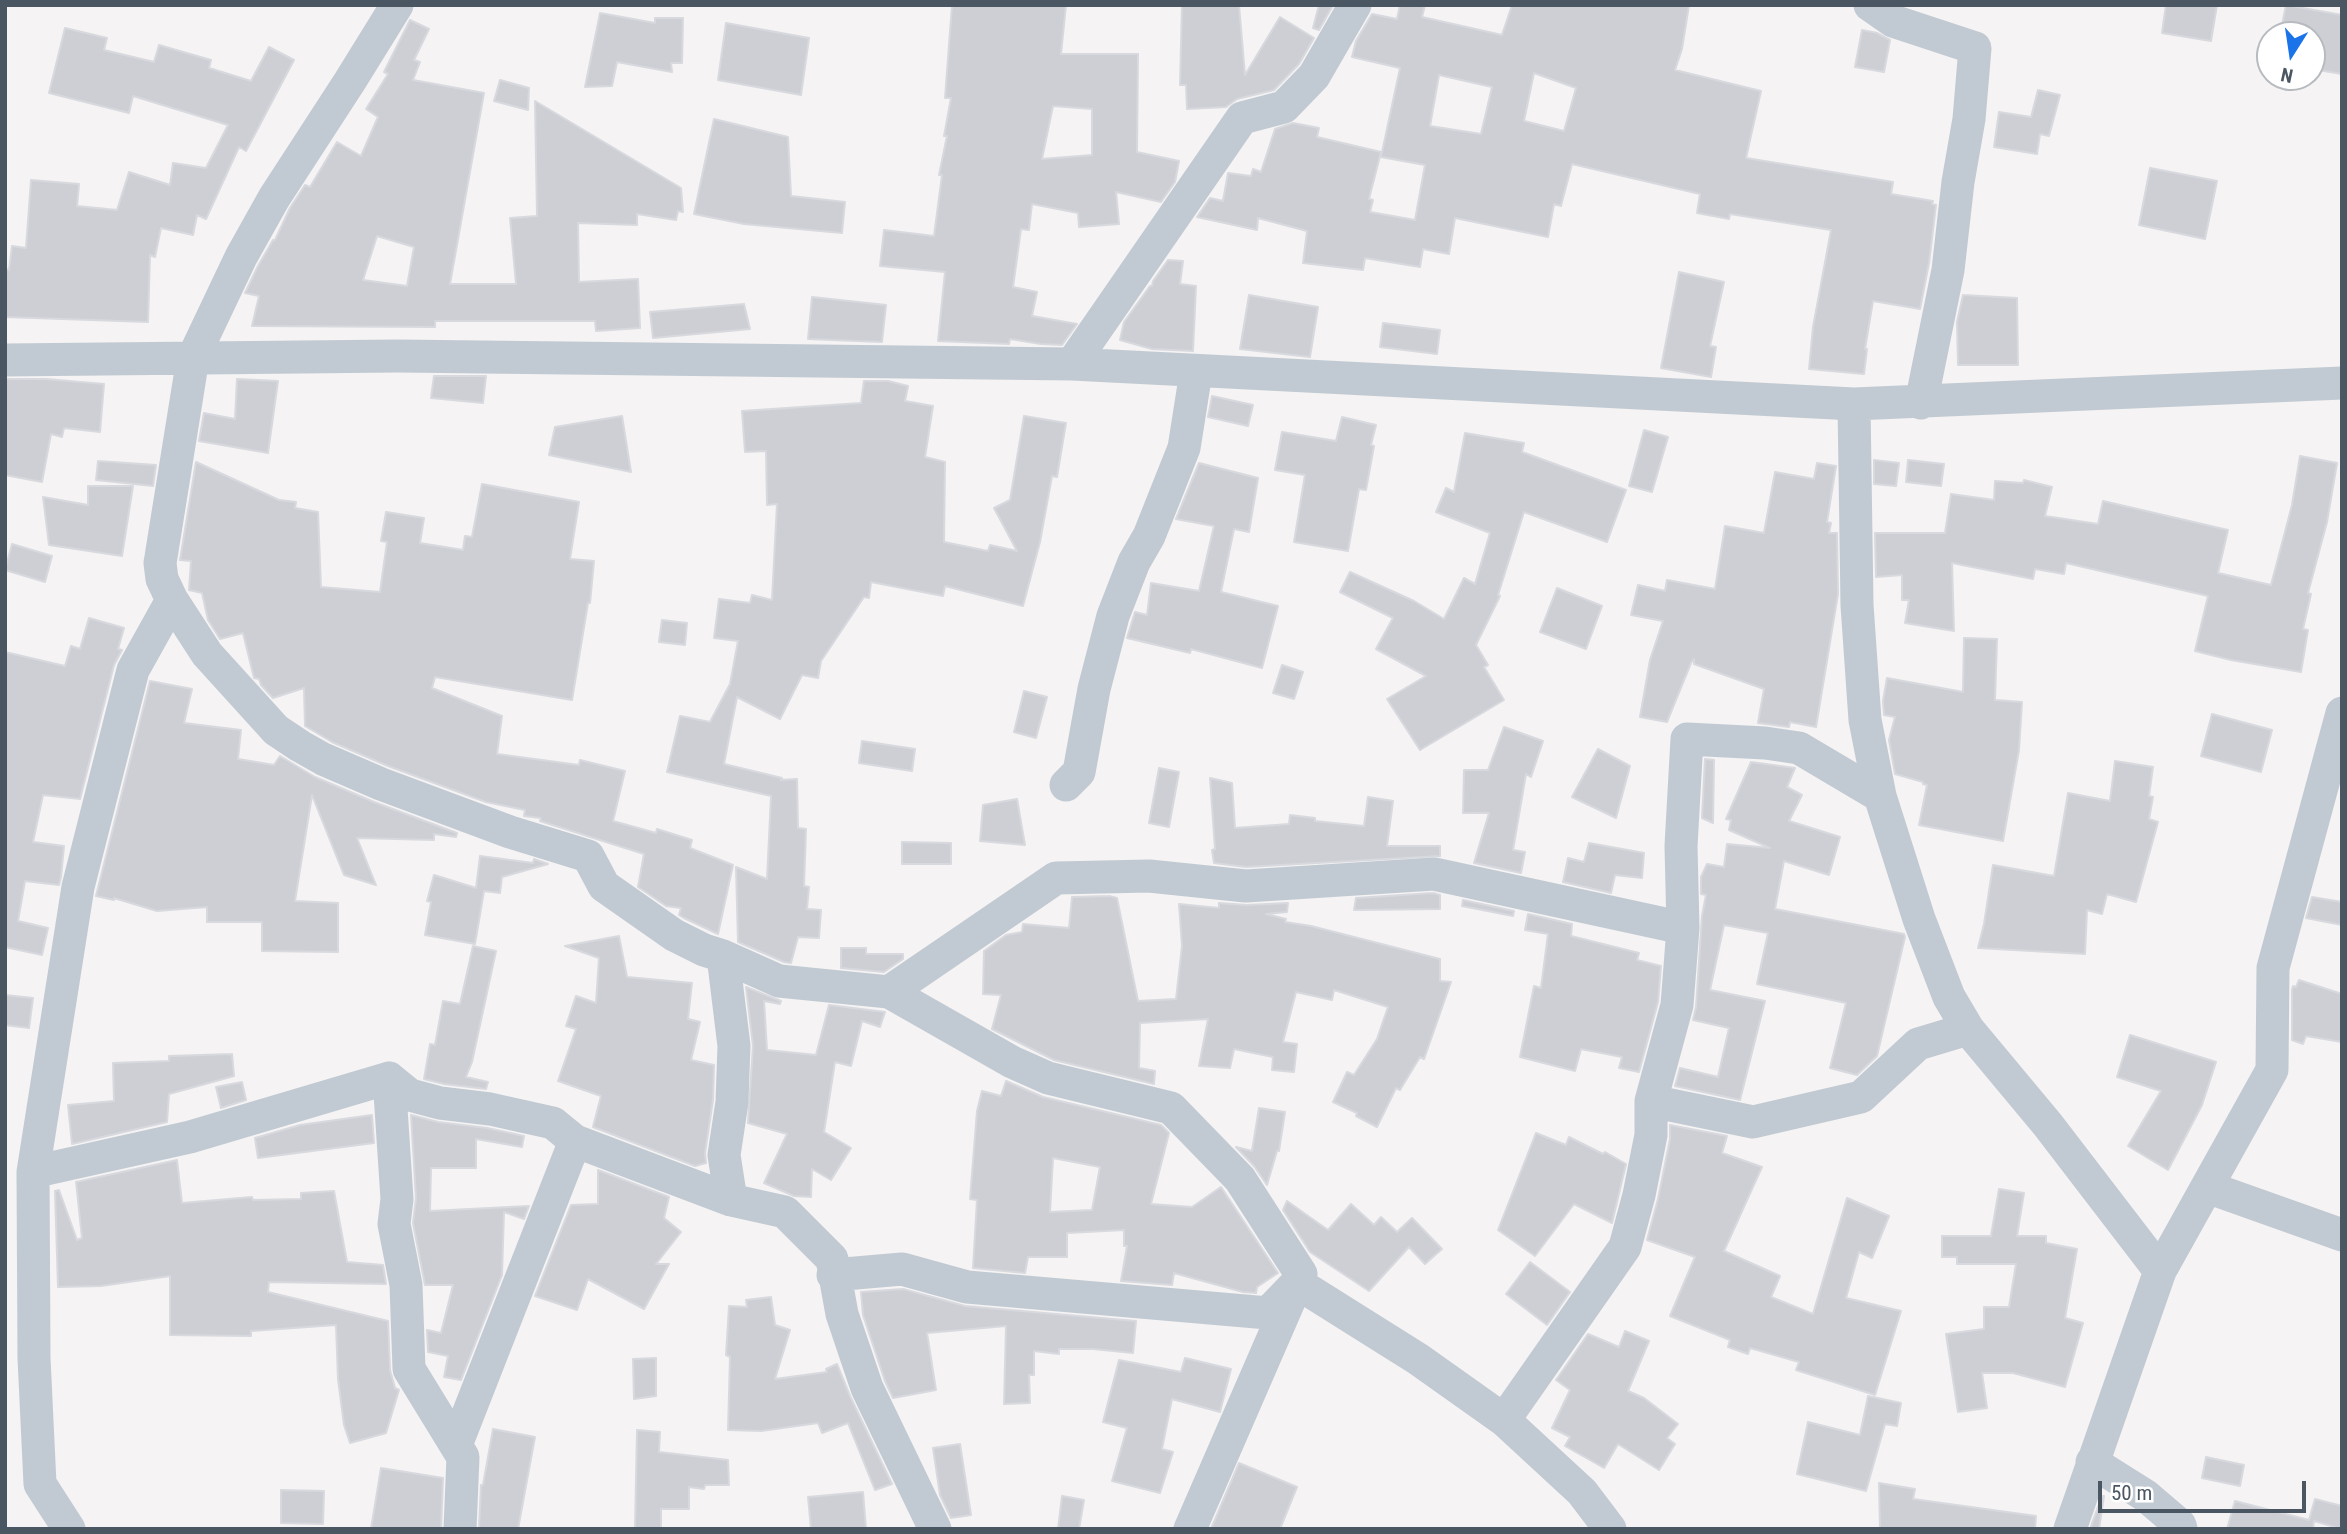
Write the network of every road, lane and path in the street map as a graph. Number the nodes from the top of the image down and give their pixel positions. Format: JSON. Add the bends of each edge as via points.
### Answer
{"nodes":[{"id":1,"x":397,"y":5,"type":"edge"},
{"id":2,"x":1355,"y":5,"type":"edge"},
{"id":3,"x":1870,"y":5,"type":"edge"},
{"id":4,"x":193,"y":358,"type":"junction"},
{"id":5,"x":5,"y":360,"type":"edge"},
{"id":6,"x":1072,"y":364,"type":"junction"},
{"id":7,"x":1196,"y":372,"type":"junction"},
{"id":8,"x":2342,"y":383,"type":"edge"},
{"id":9,"x":1921,"y":403,"type":"junction"},
{"id":10,"x":1854,"y":404,"type":"junction"},
{"id":11,"x":172,"y":600,"type":"junction"},
{"id":12,"x":2342,"y":713,"type":"edge"},
{"id":13,"x":1066,"y":785,"type":"dead end"},
{"id":14,"x":1880,"y":796,"type":"junction"},
{"id":15,"x":1683,"y":928,"type":"junction"},
{"id":16,"x":723,"y":956,"type":"junction"},
{"id":17,"x":889,"y":992,"type":"junction"},
{"id":18,"x":1968,"y":1029,"type":"junction"},
{"id":19,"x":389,"y":1077,"type":"junction"},
{"id":20,"x":1651,"y":1101,"type":"junction"},
{"id":21,"x":575,"y":1141,"type":"junction"},
{"id":22,"x":33,"y":1171,"type":"junction"},
{"id":23,"x":2207,"y":1187,"type":"junction"},
{"id":24,"x":731,"y":1200,"type":"junction"},
{"id":25,"x":2342,"y":1235,"type":"edge"},
{"id":26,"x":2160,"y":1271,"type":"junction"},
{"id":27,"x":834,"y":1275,"type":"junction"},
{"id":28,"x":1297,"y":1283,"type":"junction"},
{"id":29,"x":1504,"y":1420,"type":"junction"},
{"id":30,"x":456,"y":1445,"type":"junction"},
{"id":31,"x":2092,"y":1462,"type":"junction"},
{"id":32,"x":69,"y":1529,"type":"edge"},
{"id":33,"x":460,"y":1529,"type":"edge"},
{"id":34,"x":935,"y":1529,"type":"edge"},
{"id":35,"x":1190,"y":1529,"type":"edge"},
{"id":36,"x":1610,"y":1529,"type":"edge"},
{"id":37,"x":2070,"y":1529,"type":"edge"},
{"id":38,"x":2181,"y":1529,"type":"edge"}],
"edges":[{"from":1,"to":4,"type":"street","via":[[274,198]]},
{"from":2,"to":6,"type":"street","via":[[1314,76],[1284,107],[1242,118]]},
{"from":3,"to":9,"type":"street","via":[[1893,21],[1975,48],[1948,270]]},
{"from":4,"to":5,"type":"street"},
{"from":4,"to":6,"type":"street"},
{"from":4,"to":11,"type":"street","via":[[160,563]]},
{"from":6,"to":7,"type":"street"},
{"from":7,"to":10,"type":"street"},
{"from":7,"to":13,"type":"street","via":[[1184,448],[1113,616],[1079,772]]},
{"from":8,"to":9,"type":"street"},
{"from":9,"to":10,"type":"street"},
{"from":10,"to":14,"type":"street","via":[[1857,605],[1865,720]]},
{"from":11,"to":16,"type":"street","via":[[207,654],[276,730],[300,746],[394,789],[588,856],[604,886],[674,935]]},
{"from":11,"to":22,"type":"street","via":[[133,670],[78,887]]},
{"from":12,"to":23,"type":"street","via":[[2273,968],[2272,1070]]},
{"from":14,"to":15,"type":"street","via":[[1799,748],[1687,739],[1681,846]]},
{"from":14,"to":18,"type":"street","via":[[1919,919],[1949,997]]},
{"from":15,"to":17,"type":"street","via":[[1434,874],[1246,886],[1149,876],[1056,878]]},
{"from":15,"to":20,"type":"street","via":[[1677,1005]]},
{"from":16,"to":17,"type":"street","via":[[779,981]]},
{"from":16,"to":24,"type":"street","via":[[734,1046],[724,1155]]},
{"from":17,"to":28,"type":"street","via":[[1048,1078],[1171,1108],[1240,1179],[1301,1274]]},
{"from":18,"to":20,"type":"street","via":[[1918,1044],[1861,1097],[1753,1122]]},
{"from":18,"to":26,"type":"street"},
{"from":19,"to":21,"type":"street","via":[[410,1095],[553,1123]]},
{"from":19,"to":22,"type":"street","via":[[190,1137]]},
{"from":19,"to":30,"type":"street","via":[[397,1199],[394,1224],[406,1285],[408,1369]]},
{"from":20,"to":29,"type":"street","via":[[1651,1135],[1625,1247]]},
{"from":21,"to":24,"type":"street"},
{"from":21,"to":30,"type":"street"},
{"from":22,"to":32,"type":"street","via":[[40,1484]]},
{"from":23,"to":25,"type":"street"},
{"from":23,"to":26,"type":"street"},
{"from":24,"to":27,"type":"street","via":[[785,1212],[832,1259]]},
{"from":26,"to":31,"type":"street"},
{"from":27,"to":28,"type":"street","via":[[902,1269],[967,1287],[1268,1313]]},
{"from":27,"to":34,"type":"street","via":[[867,1388]]},
{"from":28,"to":29,"type":"street"},
{"from":28,"to":35,"type":"street"},
{"from":29,"to":36,"type":"street","via":[[1582,1492]]},
{"from":30,"to":33,"type":"street","via":[[463,1457]]},
{"from":31,"to":37,"type":"street"},
{"from":31,"to":38,"type":"street","via":[[2146,1496]]}]}
